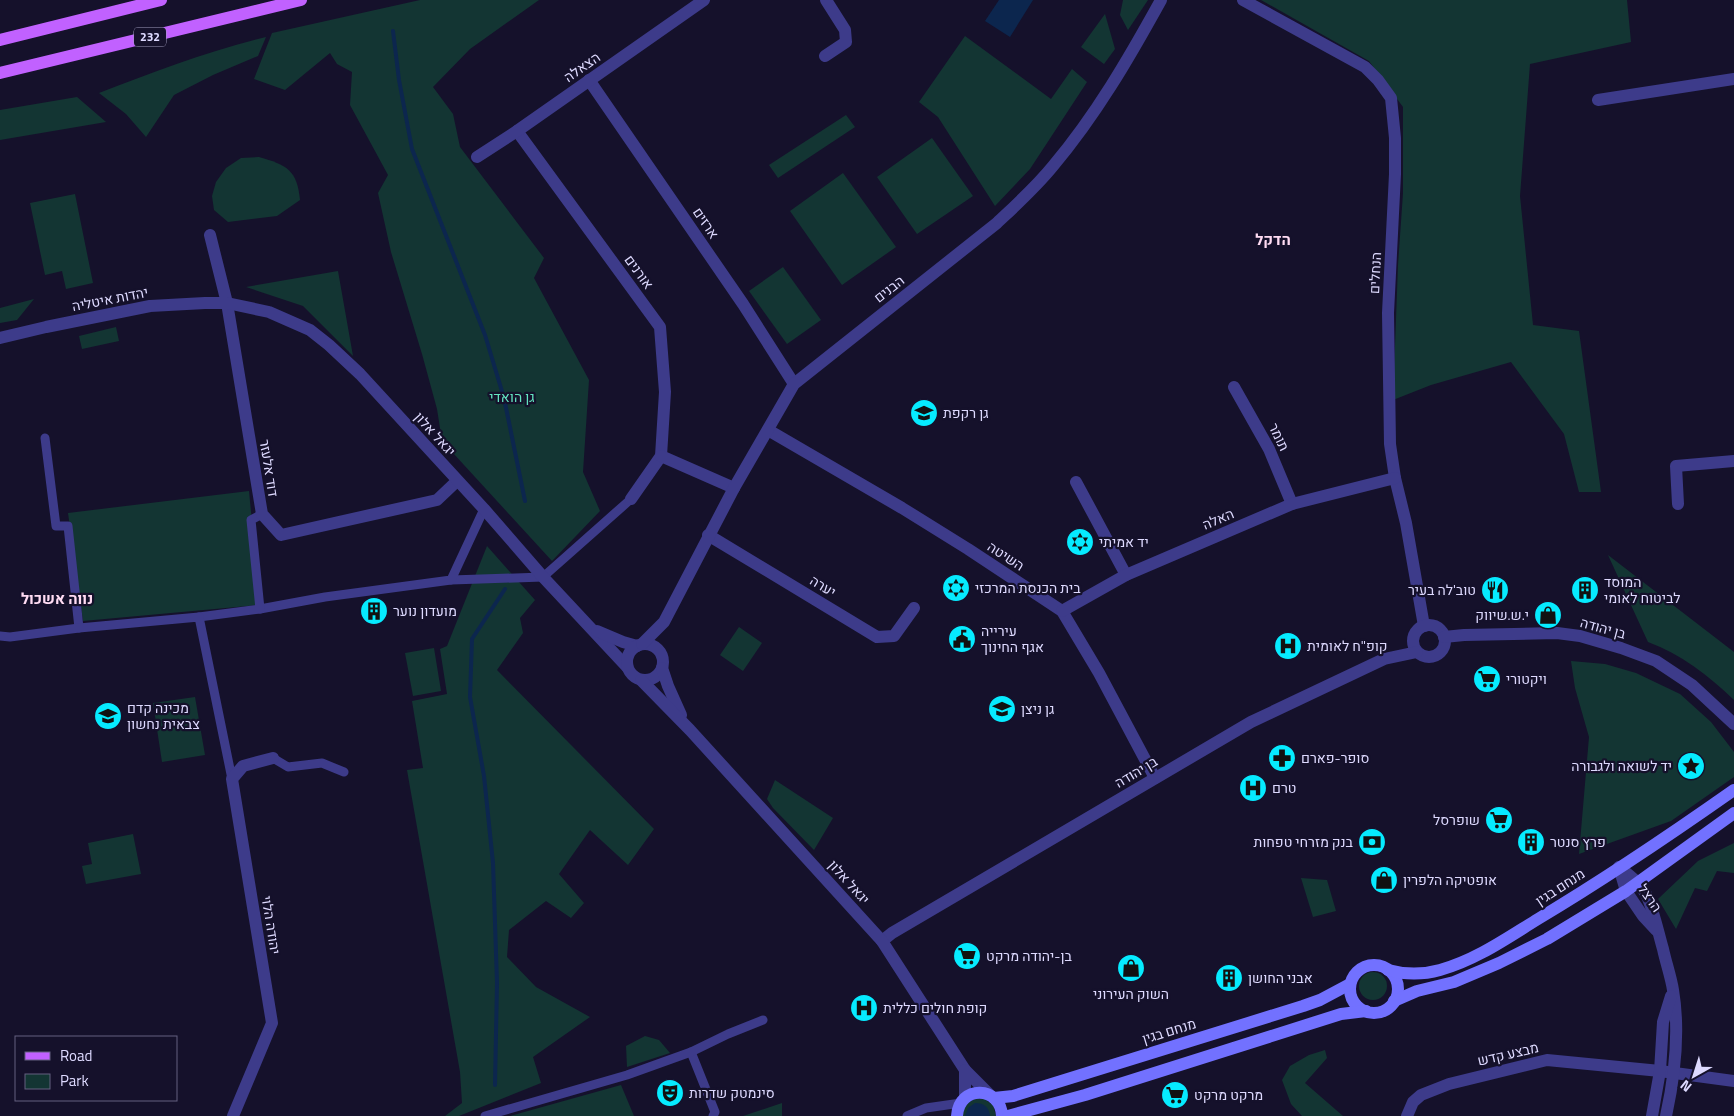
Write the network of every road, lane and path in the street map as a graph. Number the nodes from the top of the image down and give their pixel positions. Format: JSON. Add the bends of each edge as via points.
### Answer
{"nodes":[{"id":1,"x":161,"y":0,"type":"edge"},
{"id":2,"x":300,"y":0,"type":"edge"},
{"id":3,"x":704,"y":0,"type":"edge"},
{"id":4,"x":826,"y":0,"type":"edge"},
{"id":5,"x":1161,"y":0,"type":"edge"},
{"id":6,"x":1243,"y":0,"type":"edge"},
{"id":7,"x":0,"y":40,"type":"edge"},
{"id":8,"x":825,"y":56,"type":"dead end"},
{"id":9,"x":0,"y":73,"type":"edge"},
{"id":10,"x":1734,"y":79,"type":"edge"},
{"id":11,"x":590,"y":80,"type":"junction"},
{"id":12,"x":1598,"y":100,"type":"dead end"},
{"id":13,"x":517,"y":131,"type":"junction"},
{"id":14,"x":477,"y":156,"type":"dead end"},
{"id":15,"x":210,"y":235,"type":"dead end"},
{"id":16,"x":228,"y":303,"type":"junction"},
{"id":17,"x":0,"y":338,"type":"edge"},
{"id":18,"x":794,"y":384,"type":"junction"},
{"id":19,"x":1234,"y":387,"type":"dead end"},
{"id":20,"x":768,"y":430,"type":"junction"},
{"id":21,"x":45,"y":438,"type":"dead end"},
{"id":22,"x":661,"y":456,"type":"junction"},
{"id":23,"x":1734,"y":461,"type":"edge"},
{"id":24,"x":1395,"y":478,"type":"junction"},
{"id":25,"x":457,"y":481,"type":"junction"},
{"id":26,"x":1076,"y":482,"type":"dead end"},
{"id":27,"x":734,"y":488,"type":"junction"},
{"id":28,"x":630,"y":500,"type":"joint"},
{"id":29,"x":1292,"y":504,"type":"junction"},
{"id":30,"x":1678,"y":504,"type":"dead end"},
{"id":31,"x":484,"y":509,"type":"junction"},
{"id":32,"x":262,"y":514,"type":"junction"},
{"id":33,"x":708,"y":535,"type":"junction"},
{"id":34,"x":1126,"y":575,"type":"junction"},
{"id":35,"x":542,"y":577,"type":"junction"},
{"id":36,"x":451,"y":580,"type":"junction"},
{"id":37,"x":260,"y":608,"type":"junction"},
{"id":38,"x":914,"y":608,"type":"dead end"},
{"id":39,"x":1062,"y":611,"type":"junction"},
{"id":40,"x":200,"y":617,"type":"junction"},
{"id":41,"x":664,"y":622,"type":"junction"},
{"id":42,"x":1424,"y":626,"type":"junction"},
{"id":43,"x":80,"y":628,"type":"junction"},
{"id":44,"x":590,"y":628,"type":"junction"},
{"id":45,"x":0,"y":636,"type":"edge"},
{"id":46,"x":1444,"y":638,"type":"junction"},
{"id":47,"x":639,"y":645,"type":"junction"},
{"id":48,"x":1417,"y":652,"type":"junction"},
{"id":49,"x":662,"y":662,"type":"junction"},
{"id":50,"x":628,"y":667,"type":"junction"},
{"id":51,"x":641,"y":680,"type":"junction"},
{"id":52,"x":1733,"y":724,"type":"edge"},
{"id":53,"x":690,"y":730,"type":"junction"},
{"id":54,"x":273,"y":758,"type":"joint"},
{"id":55,"x":344,"y":772,"type":"dead end"},
{"id":56,"x":1155,"y":778,"type":"junction"},
{"id":57,"x":232,"y":779,"type":"junction"},
{"id":58,"x":1734,"y":790,"type":"edge"},
{"id":59,"x":1734,"y":813,"type":"edge"},
{"id":60,"x":1619,"y":867,"type":"junction"},
{"id":61,"x":1637,"y":882,"type":"junction"},
{"id":62,"x":1626,"y":891,"type":"junction"},
{"id":63,"x":1658,"y":932,"type":"junction"},
{"id":64,"x":882,"y":941,"type":"junction"},
{"id":65,"x":1388,"y":970,"type":"junction"},
{"id":66,"x":1350,"y":984,"type":"junction"},
{"id":67,"x":1673,"y":989,"type":"junction"},
{"id":68,"x":1394,"y":1001,"type":"junction"},
{"id":69,"x":1366,"y":1011,"type":"junction"},
{"id":70,"x":764,"y":1020,"type":"dead end"},
{"id":71,"x":691,"y":1052,"type":"junction"},
{"id":72,"x":965,"y":1070,"type":"junction"},
{"id":73,"x":1660,"y":1071,"type":"junction"},
{"id":74,"x":1674,"y":1072,"type":"junction"},
{"id":75,"x":1734,"y":1080,"type":"edge"},
{"id":76,"x":991,"y":1096,"type":"junction"},
{"id":77,"x":958,"y":1109,"type":"edge"},
{"id":78,"x":233,"y":1116,"type":"edge"},
{"id":79,"x":485,"y":1116,"type":"edge"},
{"id":80,"x":712,"y":1116,"type":"edge"},
{"id":81,"x":907,"y":1116,"type":"edge"},
{"id":82,"x":1002,"y":1116,"type":"edge"},
{"id":83,"x":1008,"y":1116,"type":"edge"},
{"id":84,"x":1407,"y":1116,"type":"edge"},
{"id":85,"x":1652,"y":1116,"type":"edge"},
{"id":86,"x":1666,"y":1116,"type":"edge"}],
"edges":[{"from":1,"to":7,"type":"main road","number":"232"},
{"from":2,"to":9,"type":"main road","number":"232"},
{"from":3,"to":11,"type":"street","name":"הצאלה"},
{"from":4,"to":8,"type":"street","via":[[845,30],[846,42]]},
{"from":5,"to":18,"type":"street","name":"הבנים","via":[[1089,120],[1028,193],[997,223]]},
{"from":6,"to":24,"type":"street","name":"הנחלים","via":[[1364,67],[1391,98],[1395,174],[1388,312],[1388,404]]},
{"from":10,"to":12,"type":"street"},
{"from":11,"to":13,"type":"street","name":"הצאלה"},
{"from":11,"to":18,"type":"street","name":"ארזים"},
{"from":13,"to":14,"type":"street","name":"הצאלה"},
{"from":13,"to":22,"type":"street","name":"אורנים","via":[[660,327],[665,392]]},
{"from":15,"to":16,"type":"street","name":"דוד אלעזר"},
{"from":16,"to":17,"type":"street","name":"יהדות איטליה","via":[[150,306]]},
{"from":16,"to":25,"type":"street","name":"יגאל אלון","via":[[268,312],[310,330],[360,374]]},
{"from":16,"to":32,"type":"street","name":"דוד אלעזר"},
{"from":18,"to":20,"type":"street","name":"הבנים"},
{"from":19,"to":29,"type":"street","name":"תומר","via":[[1269,449]]},
{"from":20,"to":27,"type":"street","name":"הבנים"},
{"from":20,"to":39,"type":"street","name":"השיטה","via":[[902,508]]},
{"from":21,"to":43,"type":"street","via":[[56,526],[68,526]]},
{"from":22,"to":27,"type":"street"},
{"from":22,"to":28,"type":"street"},
{"from":23,"to":30,"type":"street","via":[[1676,466]]},
{"from":24,"to":29,"type":"street","name":"האלה"},
{"from":24,"to":42,"type":"street","name":"הנחלים"},
{"from":25,"to":31,"type":"street","name":"יגאל אלון"},
{"from":25,"to":32,"type":"street","name":"דוד אלעזר","via":[[437,500],[281,535]]},
{"from":26,"to":34,"type":"street"},
{"from":27,"to":33,"type":"street","name":"הבנים"},
{"from":28,"to":35,"type":"street"},
{"from":29,"to":34,"type":"street","name":"האלה"},
{"from":31,"to":35,"type":"street","name":"יגאל אלון"},
{"from":31,"to":36,"type":"street"},
{"from":32,"to":37,"type":"street","via":[[251,520]]},
{"from":33,"to":38,"type":"street","name":"יערה","via":[[877,637],[894,636]]},
{"from":33,"to":41,"type":"street","name":"הבנים"},
{"from":34,"to":39,"type":"street","name":"האלה"},
{"from":35,"to":36,"type":"street"},
{"from":35,"to":44,"type":"street","name":"יגאל אלון"},
{"from":36,"to":37,"type":"street"},
{"from":37,"to":40,"type":"street"},
{"from":39,"to":56,"type":"street","name":"השיטה"},
{"from":40,"to":43,"type":"street"},
{"from":40,"to":57,"type":"street"},
{"from":41,"to":47,"type":"street","name":"הבנים"},
{"from":41,"to":49,"type":"street","name":"הבנים"},
{"from":42,"to":46,"type":"street","via":[[1439,629]]},
{"from":42,"to":48,"type":"street","via":[[1413,637]]},
{"from":43,"to":45,"type":"street"},
{"from":44,"to":47,"type":"street","name":"יגאל אלון"},
{"from":44,"to":50,"type":"street","name":"יגאל אלון"},
{"from":46,"to":48,"type":"street","via":[[1443,648],[1436,655],[1426,656]]},
{"from":46,"to":52,"type":"street","name":"בן יהודה","via":[[1464,634],[1557,633],[1580,636],[1656,661],[1692,684]]},
{"from":47,"to":49,"type":"street","via":[[654,646]]},
{"from":47,"to":50,"type":"street","via":[[628,655]]},
{"from":48,"to":56,"type":"street","name":"בן יהודה","via":[[1384,659],[1251,722]]},
{"from":49,"to":51,"type":"street","via":[[660,673],[652,679]]},
{"from":49,"to":53,"type":"street","name":"יגאל אלון","via":[[675,703]]},
{"from":50,"to":51,"type":"street","via":[[632,675]]},
{"from":51,"to":53,"type":"street","name":"יגאל אלון"},
{"from":53,"to":64,"type":"street","name":"יגאל אלון"},
{"from":54,"to":55,"type":"street","via":[[288,766],[322,763]]},
{"from":54,"to":57,"type":"street","via":[[243,766]]},
{"from":56,"to":64,"type":"street","name":"בן יהודה"},
{"from":57,"to":78,"type":"street","name":"יהודה הלוי","via":[[272,1023]]},
{"from":58,"to":60,"type":"main road","name":"מנחם בגין"},
{"from":59,"to":61,"type":"main road"},
{"from":60,"to":61,"type":"street","name":"הרצל"},
{"from":60,"to":62,"type":"street","name":"הרצל"},
{"from":60,"to":65,"type":"main road","name":"מנחם בגין","via":[[1466,961],[1417,975]]},
{"from":61,"to":62,"type":"main road"},
{"from":61,"to":63,"type":"street","name":"הרצל","via":[[1646,894]]},
{"from":62,"to":63,"type":"street","name":"הרצל"},
{"from":62,"to":68,"type":"main road","via":[[1547,939],[1499,963],[1454,982],[1417,991]]},
{"from":63,"to":67,"type":"street","name":"הרצל"},
{"from":64,"to":72,"type":"street","name":"יגאל אלון"},
{"from":65,"to":66,"type":"main road","via":[[1378,965],[1365,966]]},
{"from":65,"to":68,"type":"main road","via":[[1396,982]]},
{"from":66,"to":69,"type":"main road","via":[[1353,1000]]},
{"from":66,"to":76,"type":"main road","name":"מנחם בגין","via":[[1303,1006],[1013,1096]]},
{"from":67,"to":73,"type":"street","name":"הרצל","via":[[1664,1022]]},
{"from":67,"to":74,"type":"street","name":"הרצל","via":[[1677,1019]]},
{"from":68,"to":69,"type":"main road","via":[[1382,1010]]},
{"from":69,"to":83,"type":"main road","via":[[1341,1014]]},
{"from":70,"to":71,"type":"street"},
{"from":71,"to":79,"type":"street","via":[[628,1075]]},
{"from":71,"to":80,"type":"street","via":[[715,1112]]},
{"from":72,"to":76,"type":"street","name":"יגאל אלון"},
{"from":72,"to":77,"type":"street"},
{"from":73,"to":74,"type":"street","name":"מבצע קדש"},
{"from":73,"to":84,"type":"street","name":"מבצע קדש","via":[[1547,1060],[1448,1084],[1413,1102]]},
{"from":73,"to":85,"type":"street","name":"הרצל"},
{"from":74,"to":75,"type":"street","name":"מבצע קדש"},
{"from":74,"to":86,"type":"street","name":"הרצל"},
{"from":76,"to":77,"type":"main road","name":"מנחם בגין","via":[[977,1092]]},
{"from":76,"to":82,"type":"main road","via":[[1001,1107]]},
{"from":77,"to":81,"type":"street","via":[[926,1108]]}]}
